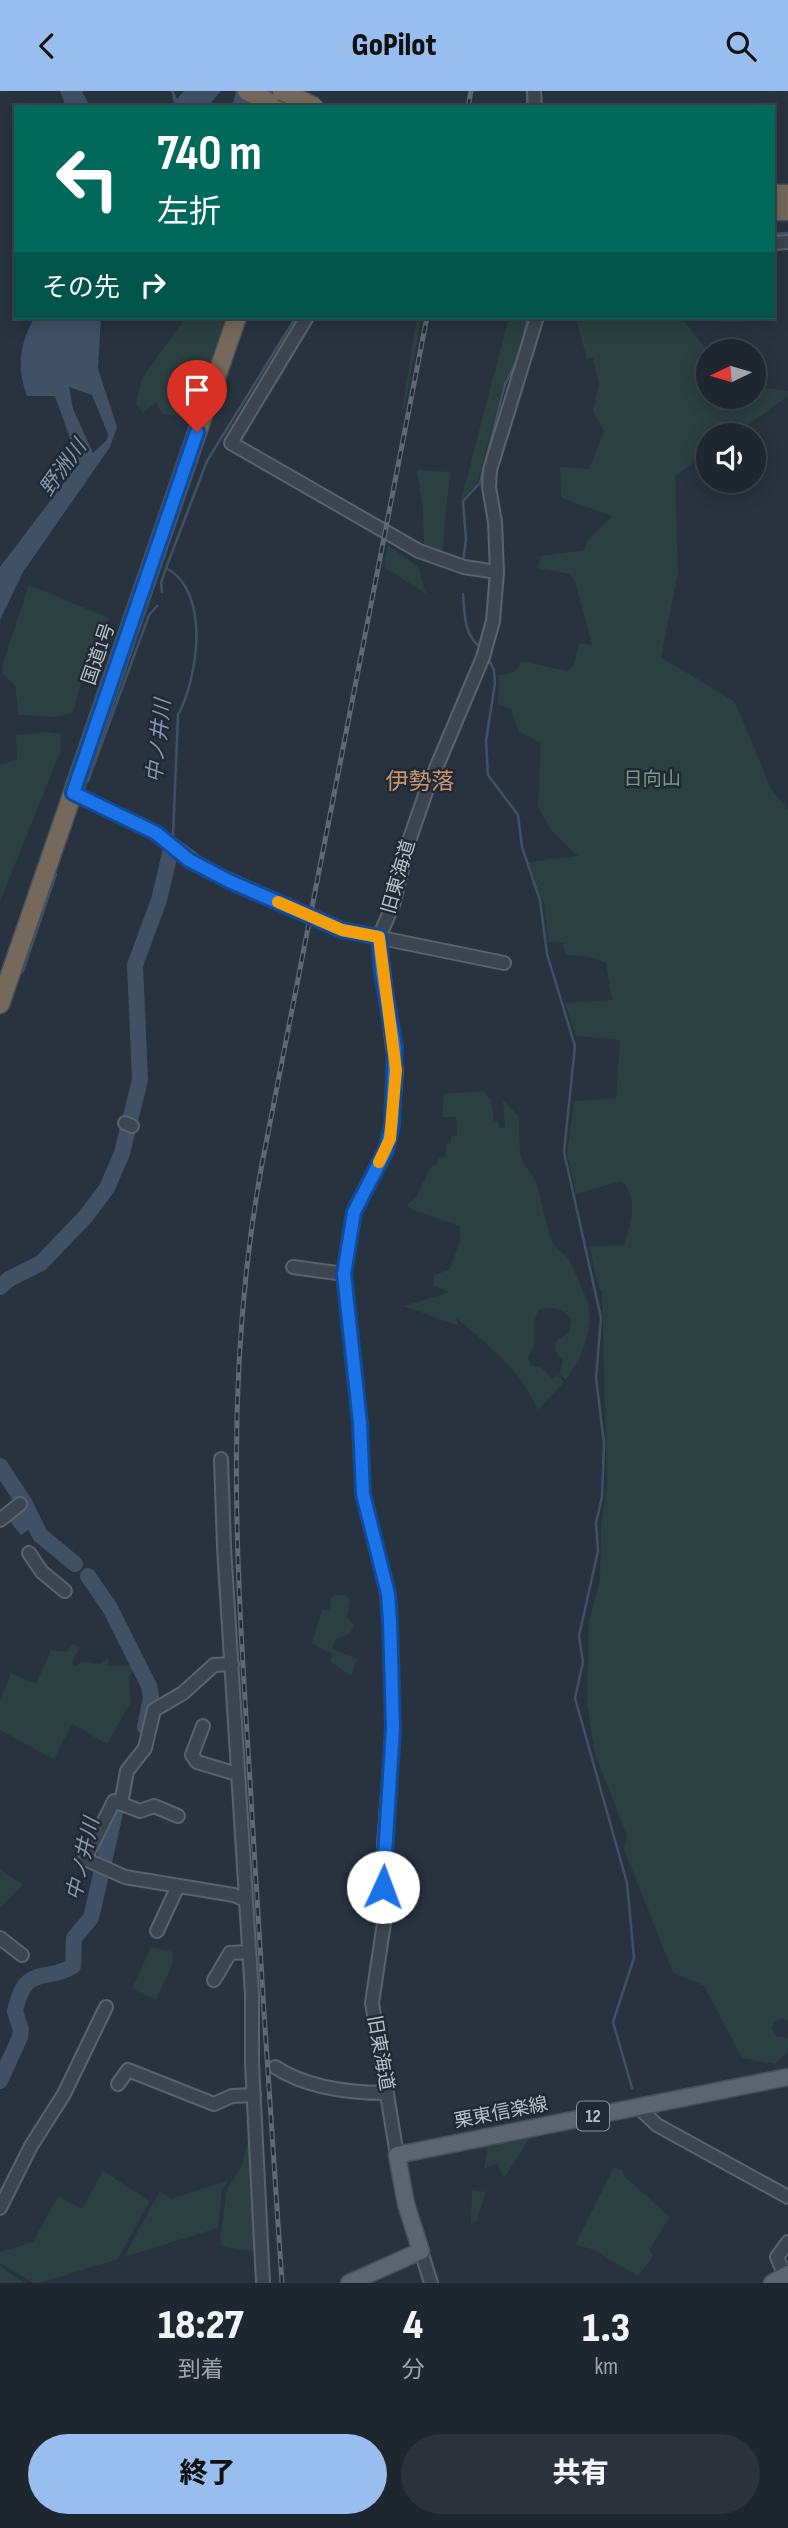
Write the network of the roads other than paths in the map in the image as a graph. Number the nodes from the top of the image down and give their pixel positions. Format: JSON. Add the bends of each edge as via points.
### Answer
{"nodes":[{"id":1,"x":247,"y":91,"type":"edge"},
{"id":2,"x":282,"y":91,"type":"edge"},
{"id":3,"x":274,"y":105,"type":"edge"},
{"id":4,"x":308,"y":105,"type":"edge"},
{"id":5,"x":236,"y":319,"type":"edge"},
{"id":6,"x":306,"y":319,"type":"edge"},
{"id":7,"x":536,"y":319,"type":"edge"},
{"id":8,"x":497,"y":572,"type":"junction"},
{"id":9,"x":73,"y":793,"type":"junction"},
{"id":10,"x":379,"y":937,"type":"junction"},
{"id":11,"x":504,"y":963,"type":"dead end"},
{"id":12,"x":0,"y":1004,"type":"edge"},
{"id":13,"x":293,"y":1267,"type":"dead end"},
{"id":14,"x":344,"y":1274,"type":"junction"},
{"id":15,"x":221,"y":1459,"type":"dead end"},
{"id":16,"x":20,"y":1504,"type":"dead end"},
{"id":17,"x":1,"y":1517,"type":"edge"},
{"id":18,"x":29,"y":1553,"type":"dead end"},
{"id":19,"x":65,"y":1591,"type":"dead end"},
{"id":20,"x":232,"y":1664,"type":"junction"},
{"id":21,"x":203,"y":1726,"type":"dead end"},
{"id":22,"x":237,"y":1774,"type":"junction"},
{"id":23,"x":121,"y":1804,"type":"junction"},
{"id":24,"x":178,"y":1816,"type":"dead end"},
{"id":25,"x":178,"y":1886,"type":"junction"},
{"id":26,"x":245,"y":1900,"type":"junction"},
{"id":27,"x":157,"y":1931,"type":"dead end"},
{"id":28,"x":0,"y":1938,"type":"edge"},
{"id":29,"x":249,"y":1952,"type":"junction"},
{"id":30,"x":22,"y":1955,"type":"dead end"},
{"id":31,"x":214,"y":1980,"type":"dead end"},
{"id":32,"x":106,"y":2007,"type":"dead end"},
{"id":33,"x":275,"y":2067,"type":"dead end"},
{"id":34,"x":788,"y":2077,"type":"edge"},
{"id":35,"x":118,"y":2084,"type":"dead end"},
{"id":36,"x":387,"y":2094,"type":"junction"},
{"id":37,"x":254,"y":2095,"type":"junction"},
{"id":38,"x":638,"y":2107,"type":"junction"},
{"id":39,"x":397,"y":2155,"type":"junction"},
{"id":40,"x":0,"y":2176,"type":"edge"},
{"id":41,"x":13,"y":2180,"type":"junction"},
{"id":42,"x":788,"y":2197,"type":"edge"},
{"id":43,"x":0,"y":2208,"type":"edge"},
{"id":44,"x":788,"y":2242,"type":"edge"},
{"id":45,"x":421,"y":2252,"type":"junction"},
{"id":46,"x":782,"y":2278,"type":"edge"},
{"id":47,"x":264,"y":2283,"type":"edge"},
{"id":48,"x":349,"y":2283,"type":"edge"},
{"id":49,"x":431,"y":2283,"type":"edge"}],
"edges":[{"from":1,"to":3,"type":"highway"},
{"from":2,"to":4,"type":"highway","bridge":true},
{"from":5,"to":9,"type":"highway","name":"国道1号"},
{"from":6,"to":8,"type":"street","via":[[231,443],[419,551],[464,567]]},
{"from":7,"to":8,"type":"street","name":"旧東海道","via":[[490,470]]},
{"from":8,"to":10,"type":"street","name":"旧東海道","via":[[486,649],[426,792]]},
{"from":9,"to":10,"type":"street","via":[[156,833],[189,860],[229,881],[342,930]]},
{"from":9,"to":12,"type":"highway","name":"国道1号"},
{"from":10,"to":11,"type":"street"},
{"from":10,"to":14,"type":"street","name":"旧東海道","via":[[395,1048],[392,1125],[386,1150],[354,1212]]},
{"from":13,"to":14,"type":"street"},
{"from":14,"to":36,"type":"street","name":"旧東海道","via":[[363,1494],[388,1594],[393,1681],[384,1931],[372,2003]]},
{"from":15,"to":20,"type":"street"},
{"from":16,"to":17,"type":"street"},
{"from":18,"to":19,"type":"street","via":[[42,1572]]},
{"from":20,"to":22,"type":"street"},
{"from":20,"to":23,"type":"street","via":[[214,1665],[183,1693],[154,1710],[145,1748],[127,1771]]},
{"from":21,"to":22,"type":"street","via":[[192,1755],[197,1762]]},
{"from":22,"to":26,"type":"street"},
{"from":23,"to":24,"type":"street","via":[[140,1811],[154,1806]]},
{"from":23,"to":25,"type":"street","via":[[114,1801],[85,1859],[125,1877]]},
{"from":25,"to":26,"type":"street"},
{"from":25,"to":27,"type":"street"},
{"from":26,"to":29,"type":"street"},
{"from":28,"to":30,"type":"street"},
{"from":29,"to":31,"type":"street","via":[[230,1953]]},
{"from":29,"to":37,"type":"street"},
{"from":32,"to":41,"type":"street","via":[[64,2094]]},
{"from":33,"to":36,"type":"street","via":[[348,2093]]},
{"from":34,"to":38,"type":"main road","name":"栗東信楽線","number":"12"},
{"from":35,"to":37,"type":"street","via":[[128,2070],[214,2104],[232,2096]]},
{"from":36,"to":39,"type":"street","name":"旧東海道"},
{"from":37,"to":47,"type":"street"},
{"from":38,"to":39,"type":"main road","name":"栗東信楽線","number":"12"},
{"from":38,"to":42,"type":"street","via":[[657,2125]]},
{"from":39,"to":45,"type":"main road"},
{"from":40,"to":41,"type":"street"},
{"from":41,"to":43,"type":"street"},
{"from":44,"to":46,"type":"street","via":[[777,2257]]},
{"from":45,"to":48,"type":"main road"},
{"from":45,"to":49,"type":"street"}]}
